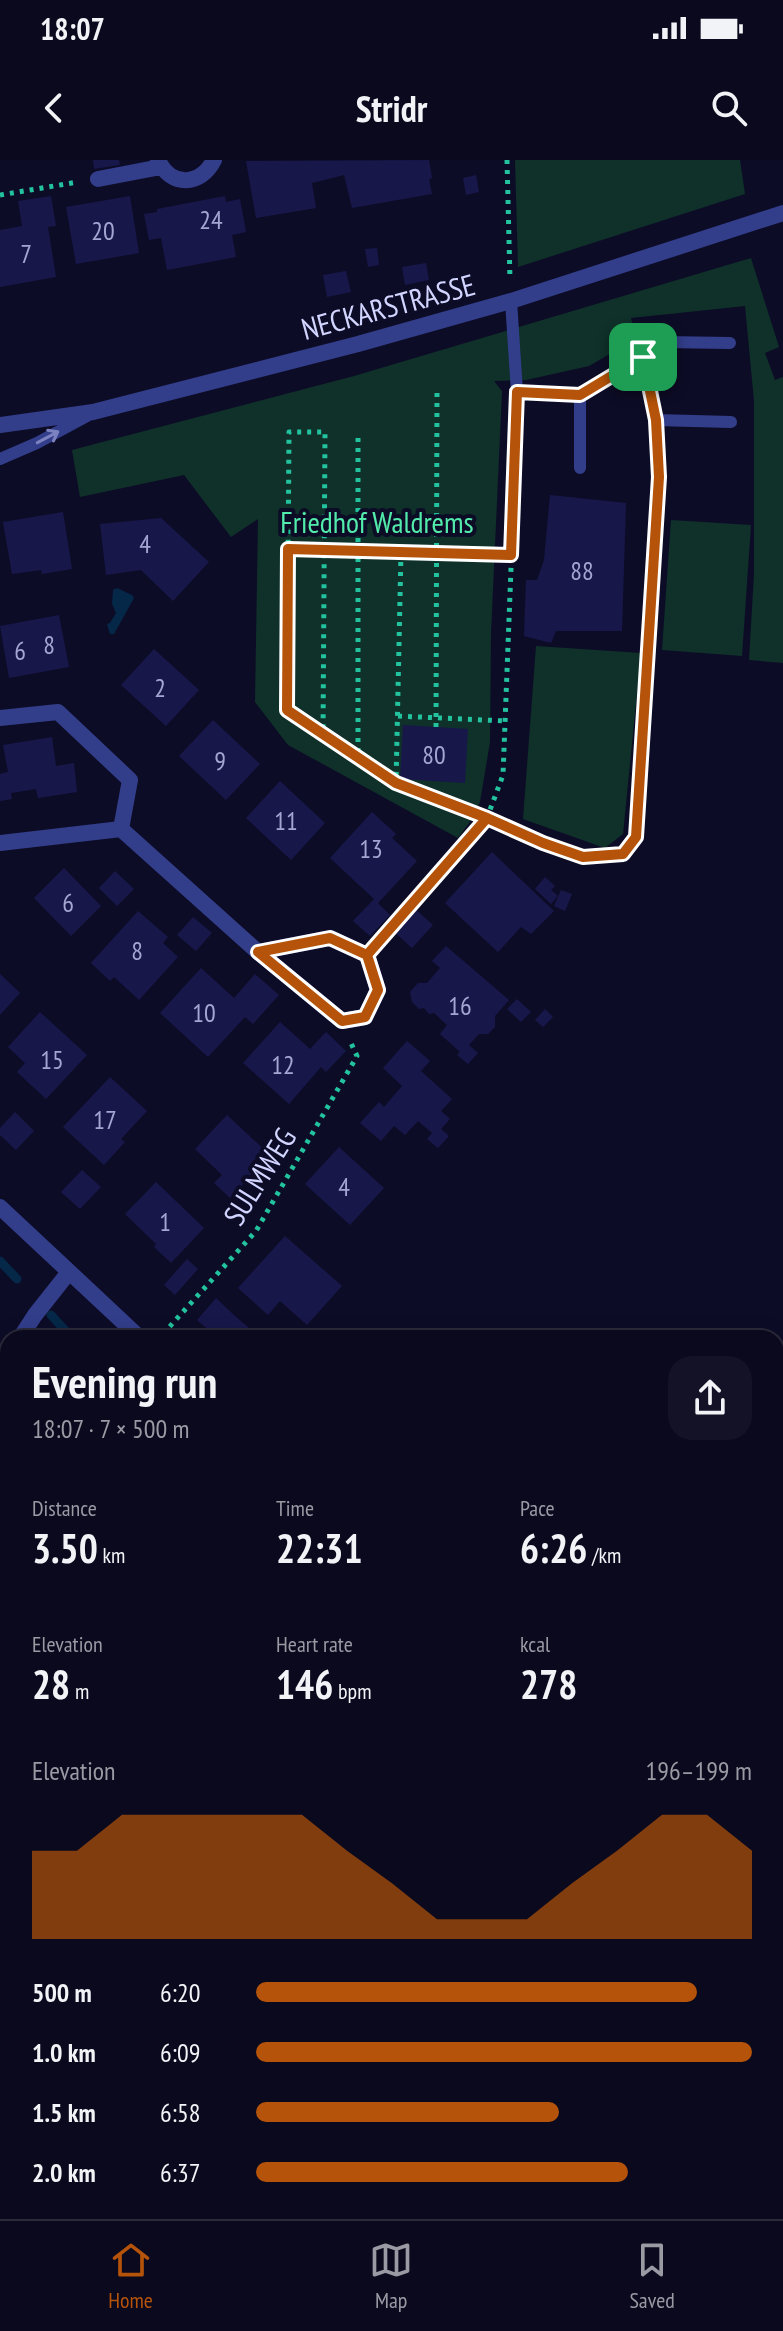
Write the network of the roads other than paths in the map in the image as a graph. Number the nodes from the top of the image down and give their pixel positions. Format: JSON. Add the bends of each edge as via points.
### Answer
{"nodes":[{"id":1,"x":214,"y":160,"type":"edge"},
{"id":2,"x":159,"y":163,"type":"edge"},
{"id":3,"x":98,"y":179,"type":"road end"},
{"id":4,"x":783,"y":213,"type":"edge"},
{"id":5,"x":511,"y":301,"type":"junction"},
{"id":6,"x":730,"y":343,"type":"dead end"},
{"id":7,"x":643,"y":357,"type":"junction"},
{"id":8,"x":580,"y":395,"type":"junction"},
{"id":9,"x":93,"y":412,"type":"junction"},
{"id":10,"x":656,"y":420,"type":"junction"},
{"id":11,"x":731,"y":422,"type":"dead end"},
{"id":12,"x":0,"y":425,"type":"edge"},
{"id":13,"x":0,"y":459,"type":"edge"},
{"id":14,"x":580,"y":468,"type":"dead end"},
{"id":15,"x":659,"y":477,"type":"road end"},
{"id":16,"x":0,"y":718,"type":"edge"},
{"id":17,"x":121,"y":829,"type":"junction"},
{"id":18,"x":0,"y":843,"type":"edge"},
{"id":19,"x":258,"y":952,"type":"junction"},
{"id":20,"x":0,"y":1207,"type":"edge"},
{"id":21,"x":69,"y":1272,"type":"junction"},
{"id":22,"x":25,"y":1330,"type":"edge"},
{"id":23,"x":131,"y":1330,"type":"edge"}],
"edges":[{"from":1,"to":2,"type":"street","via":[[194,179],[175,178]]},
{"from":2,"to":3,"type":"street"},
{"from":4,"to":5,"type":"street","name":"NECKARSTRASSE"},
{"from":5,"to":8,"type":"lane","via":[[517,392]]},
{"from":5,"to":9,"type":"street","name":"NECKARSTRASSE"},
{"from":6,"to":7,"type":"lane","via":[[662,342]]},
{"from":7,"to":8,"type":"lane"},
{"from":7,"to":10,"type":"lane"},
{"from":8,"to":14,"type":"lane"},
{"from":9,"to":12,"type":"street","name":"NECKARSTRASSE"},
{"from":13,"to":9,"type":"lane","one_way":true},
{"from":10,"to":11,"type":"lane"},
{"from":10,"to":15,"type":"lane"},
{"from":16,"to":17,"type":"street","via":[[58,712],[130,780]]},
{"from":17,"to":18,"type":"street"},
{"from":17,"to":19,"type":"street"},
{"from":19,"to":19,"type":"street","via":[[342,1021],[365,1017],[378,990],[367,955],[330,938]]},
{"from":20,"to":21,"type":"street"},
{"from":21,"to":22,"type":"street"},
{"from":21,"to":23,"type":"street"}]}
